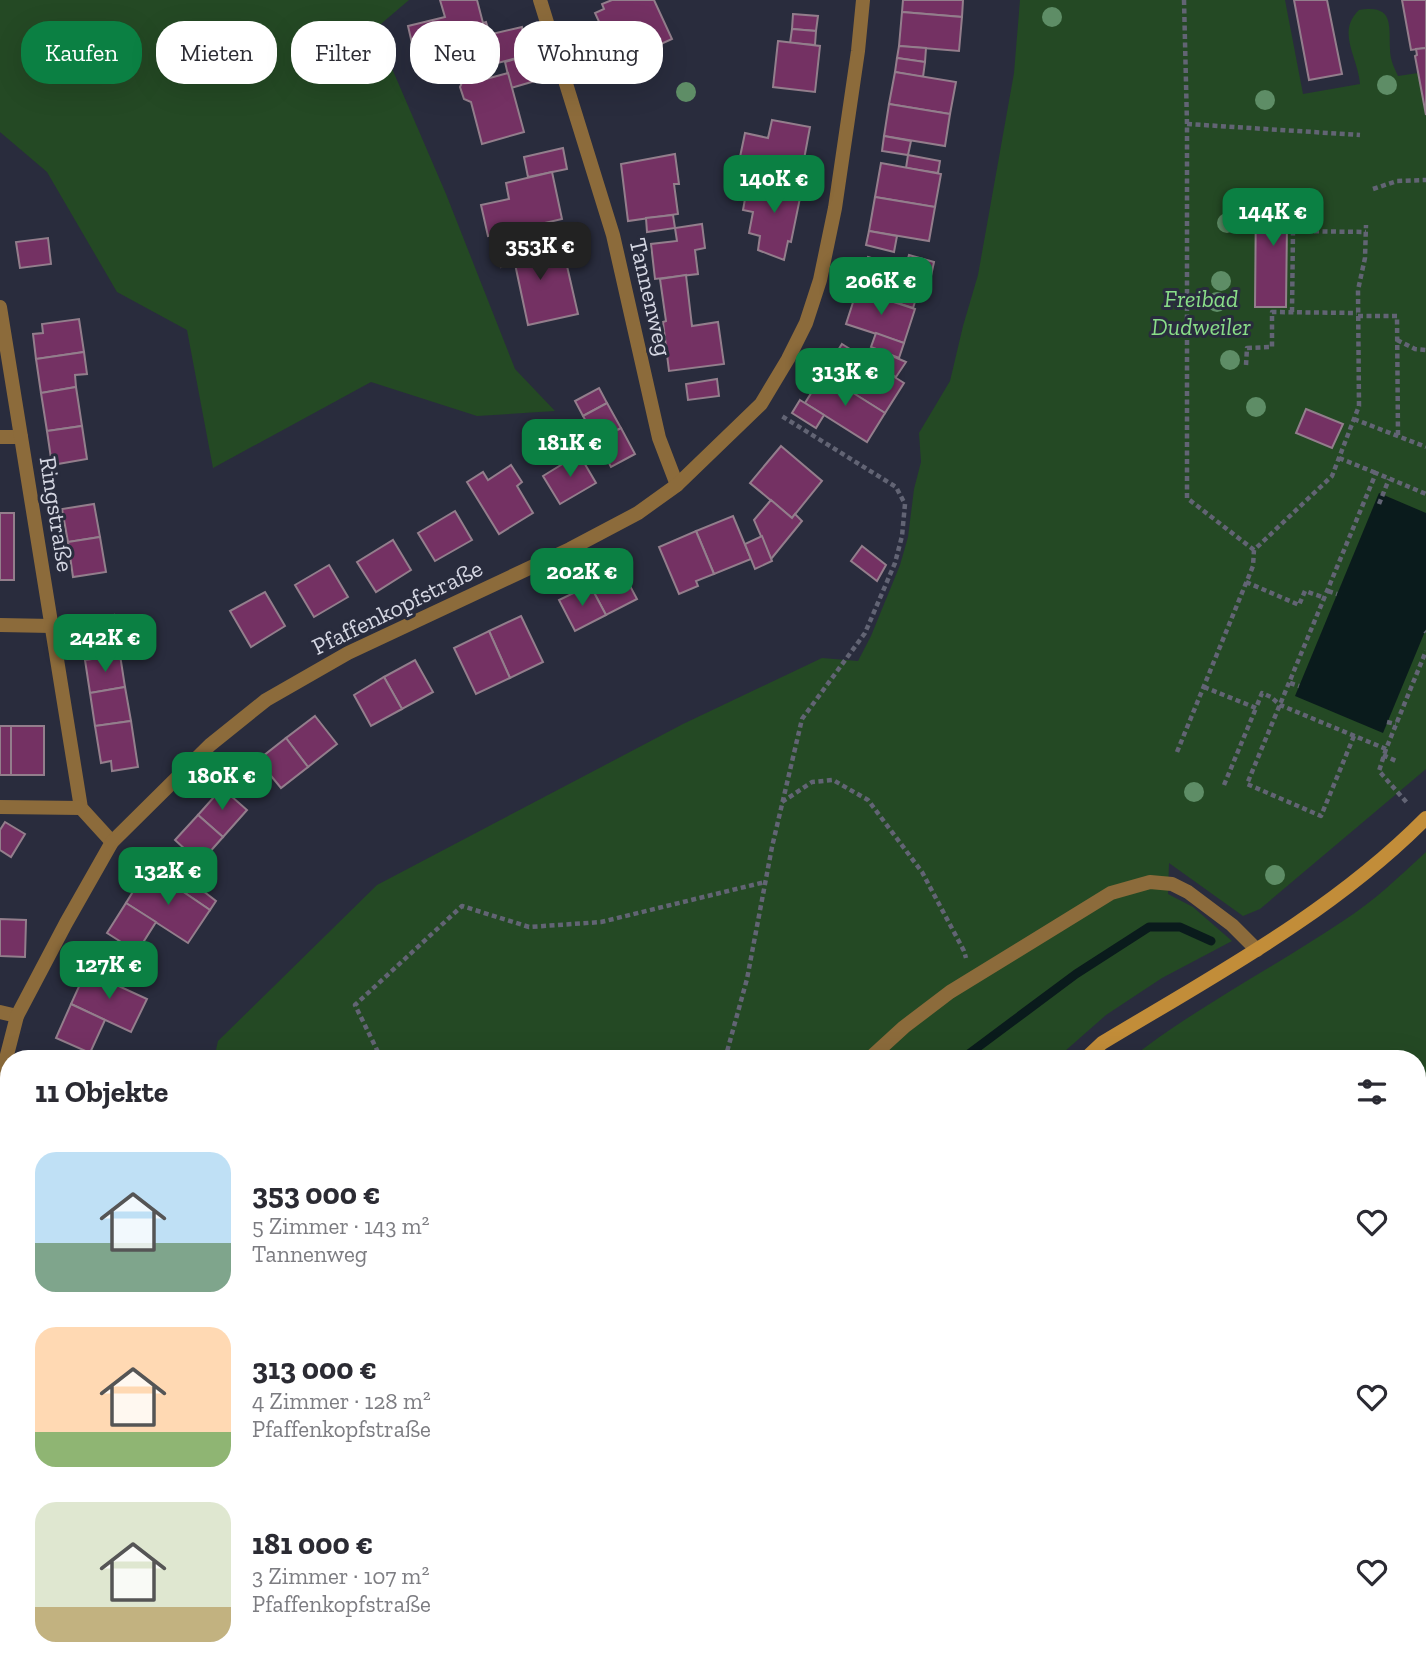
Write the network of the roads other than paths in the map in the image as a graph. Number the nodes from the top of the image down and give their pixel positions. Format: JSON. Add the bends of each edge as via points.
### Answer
{"nodes":[{"id":1,"x":540,"y":0,"type":"edge"},
{"id":2,"x":863,"y":0,"type":"edge"},
{"id":3,"x":0,"y":307,"type":"edge"},
{"id":4,"x":0,"y":437,"type":"edge"},
{"id":5,"x":21,"y":437,"type":"junction"},
{"id":6,"x":677,"y":485,"type":"junction"},
{"id":7,"x":0,"y":625,"type":"edge"},
{"id":8,"x":52,"y":626,"type":"junction"},
{"id":9,"x":0,"y":807,"type":"edge"},
{"id":10,"x":81,"y":808,"type":"junction"},
{"id":11,"x":1426,"y":818,"type":"edge"},
{"id":12,"x":112,"y":842,"type":"junction"},
{"id":13,"x":1257,"y":950,"type":"junction"},
{"id":14,"x":0,"y":1012,"type":"edge"},
{"id":15,"x":17,"y":1016,"type":"junction"},
{"id":16,"x":8,"y":1050,"type":"edge"},
{"id":17,"x":879,"y":1050,"type":"edge"},
{"id":18,"x":1095,"y":1050,"type":"edge"}],
"edges":[{"from":1,"to":6,"type":"street","name":"Tannenweg","via":[[613,235],[659,438]]},
{"from":2,"to":6,"type":"street","name":"Pfaffenkopfstraße","via":[[835,208],[806,323],[761,404]]},
{"from":3,"to":5,"type":"street","name":"Ringstraße"},
{"from":4,"to":5,"type":"street"},
{"from":5,"to":8,"type":"street","name":"Ringstraße"},
{"from":6,"to":12,"type":"street","name":"Pfaffenkopfstraße","via":[[638,513],[570,549],[348,653],[266,700],[210,745]]},
{"from":7,"to":8,"type":"street"},
{"from":8,"to":10,"type":"street","name":"Ringstraße"},
{"from":9,"to":10,"type":"street"},
{"from":10,"to":12,"type":"street"},
{"from":11,"to":13,"type":"main road","via":[[1382,859]]},
{"from":12,"to":15,"type":"street","name":"Pfaffenkopfstraße"},
{"from":13,"to":17,"type":"street","via":[[1188,892],[1172,884],[1150,882],[1111,893],[950,992]]},
{"from":13,"to":18,"type":"main road"},
{"from":14,"to":15,"type":"street"},
{"from":15,"to":16,"type":"street","name":"Pfaffenkopfstraße"}]}
